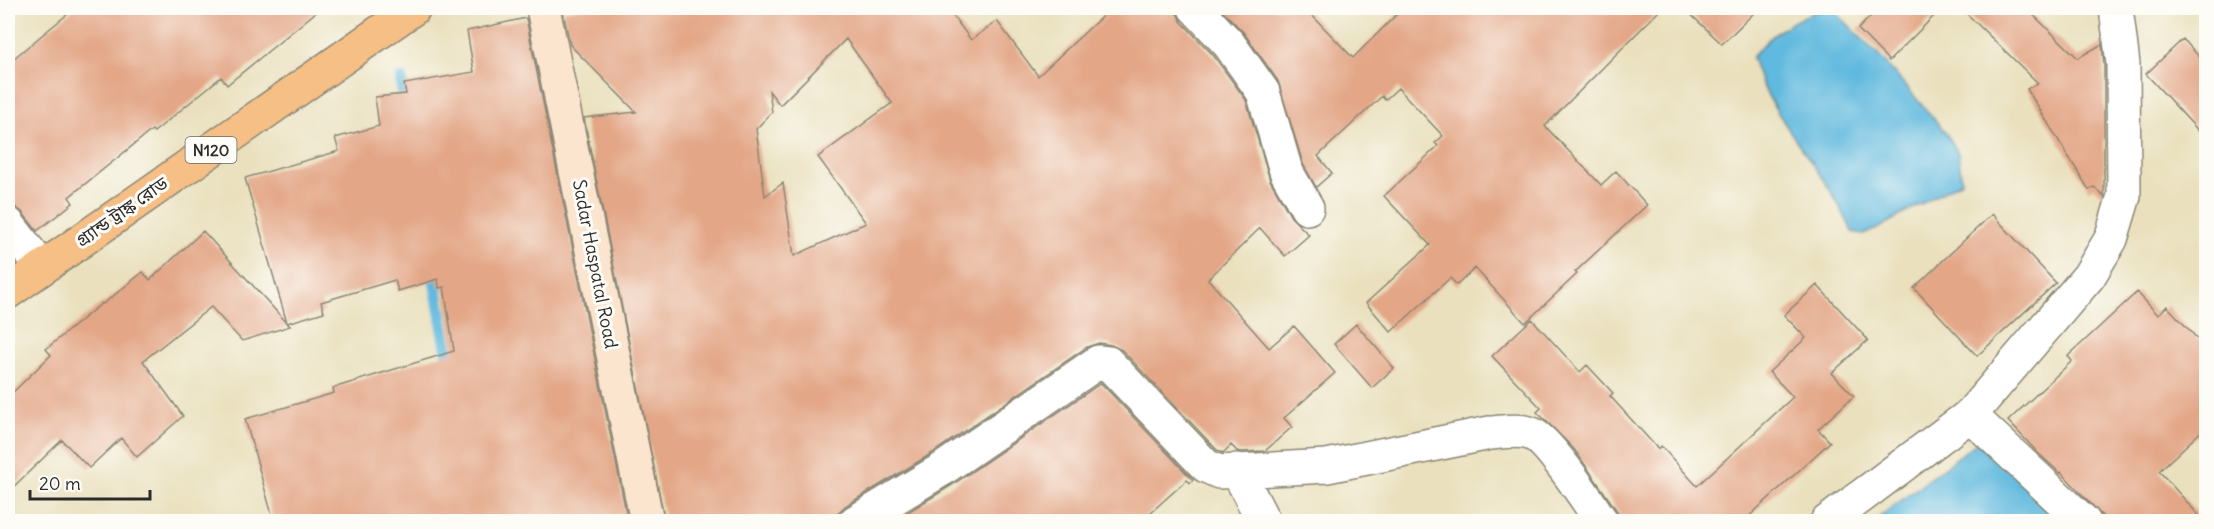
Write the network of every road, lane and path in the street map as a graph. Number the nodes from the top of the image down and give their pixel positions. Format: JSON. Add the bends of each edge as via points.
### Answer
{"nodes":[{"id":1,"x":414,"y":8,"type":"edge"},
{"id":2,"x":543,"y":8,"type":"edge"},
{"id":3,"x":1195,"y":8,"type":"edge"},
{"id":4,"x":2116,"y":8,"type":"edge"},
{"id":5,"x":390,"y":18,"type":"edge"},
{"id":6,"x":1307,"y":208,"type":"dead end"},
{"id":7,"x":8,"y":224,"type":"edge"},
{"id":8,"x":42,"y":268,"type":"junction"},
{"id":9,"x":8,"y":292,"type":"edge"},
{"id":10,"x":1970,"y":415,"type":"junction"},
{"id":11,"x":1237,"y":471,"type":"junction"},
{"id":12,"x":647,"y":522,"type":"edge"},
{"id":13,"x":855,"y":522,"type":"edge"},
{"id":14,"x":1264,"y":522,"type":"edge"},
{"id":15,"x":1602,"y":522,"type":"edge"},
{"id":16,"x":1827,"y":522,"type":"edge"},
{"id":17,"x":2084,"y":522,"type":"edge"}],
"edges":[{"from":1,"to":5,"type":"highway","name":"গ্র্যান্ড ট্রাঙ্ক রোড","number":"N120"},
{"from":2,"to":12,"type":"street","name":"Sadar Haspatal Road"},
{"from":3,"to":6,"type":"street","via":[[1229,44],[1263,92],[1286,171]]},
{"from":4,"to":10,"type":"street","via":[[2123,64],[2124,196],[2111,239],[2089,276]]},
{"from":5,"to":8,"type":"highway","name":"গ্র্যান্ড ট্রাঙ্ক রোড","number":"N120"},
{"from":7,"to":8,"type":"street"},
{"from":8,"to":9,"type":"highway","name":"গ্র্যান্ড ট্রাঙ্ক রোড","number":"N120"},
{"from":10,"to":16,"type":"street"},
{"from":10,"to":17,"type":"street"},
{"from":11,"to":13,"type":"street","via":[[1219,472],[1206,466],[1108,363],[1098,362],[941,470]]},
{"from":11,"to":14,"type":"street"},
{"from":11,"to":15,"type":"street","via":[[1327,466],[1513,431],[1532,434],[1554,455]]}]}
